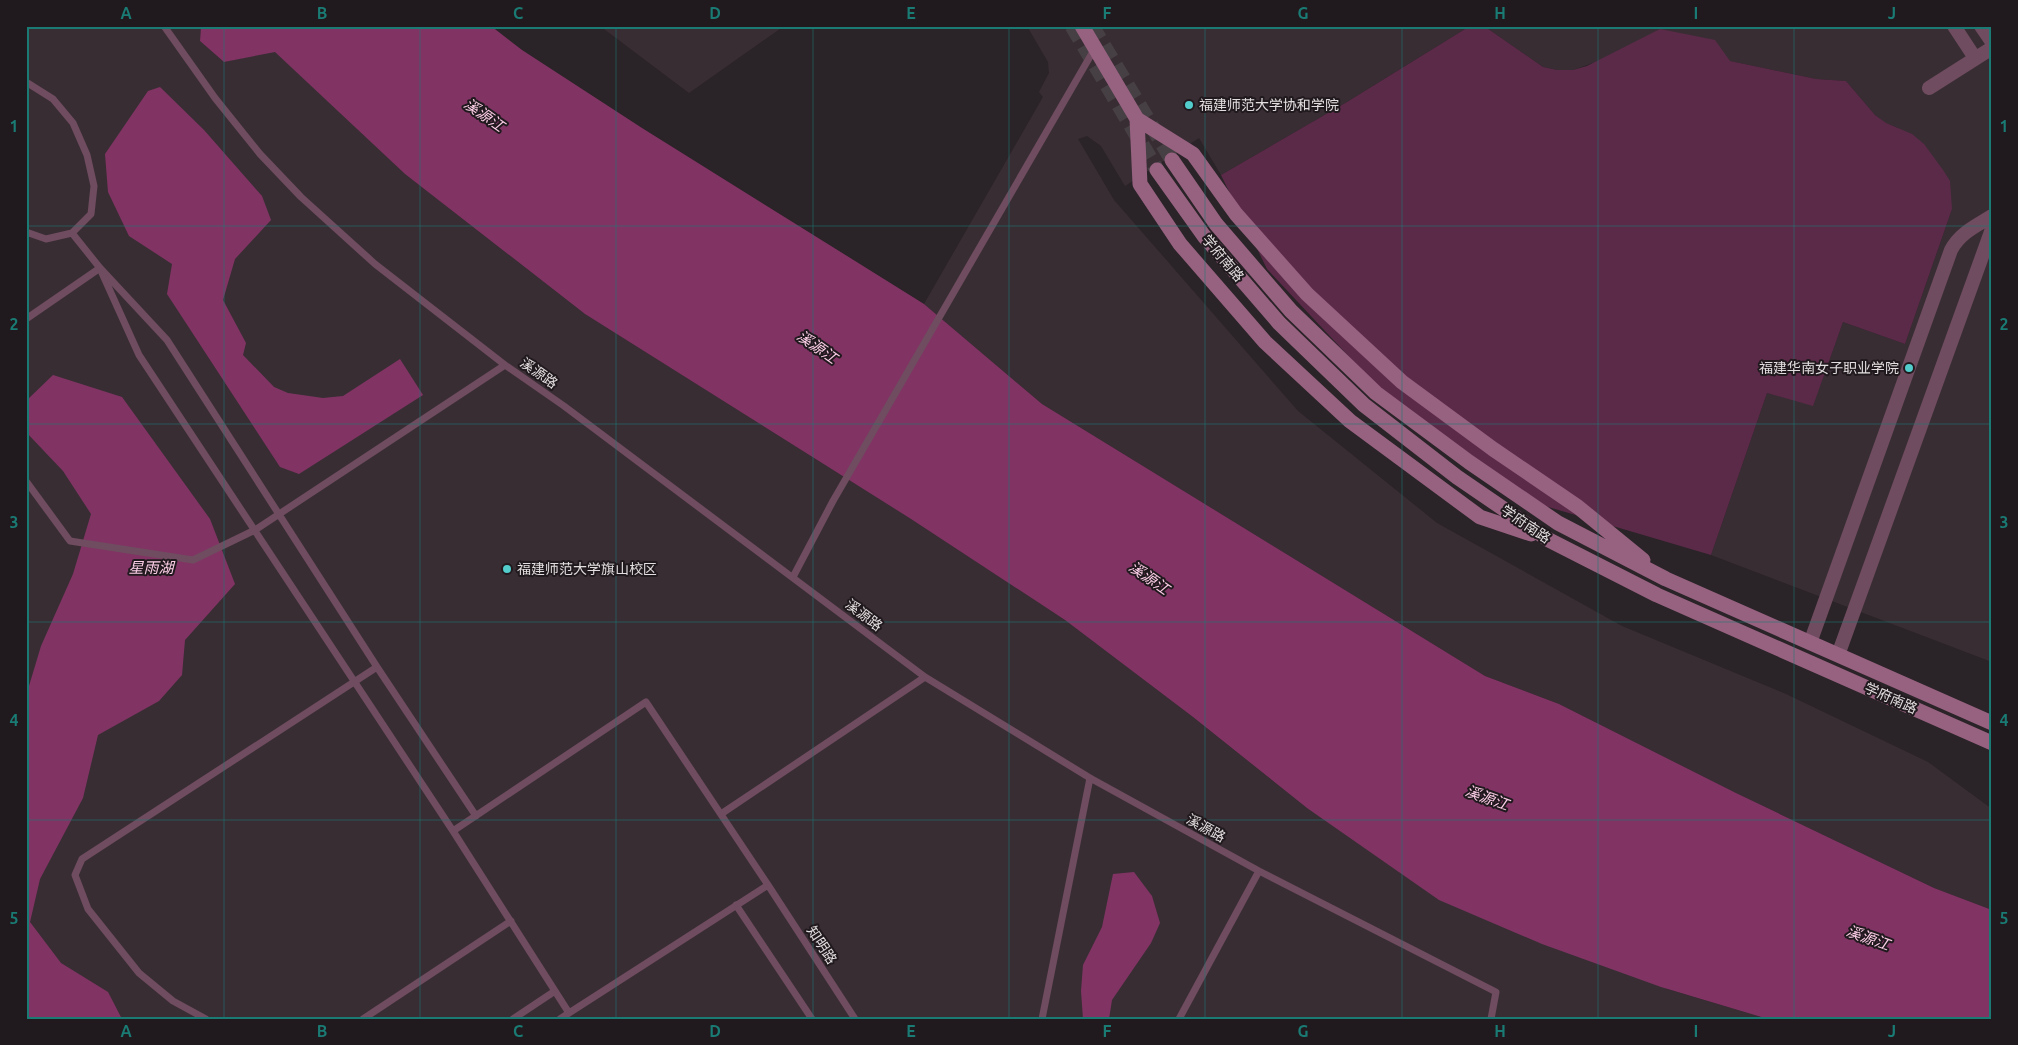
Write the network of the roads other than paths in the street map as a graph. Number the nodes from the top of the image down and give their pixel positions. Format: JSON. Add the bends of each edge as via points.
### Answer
{"nodes":[{"id":1,"x":164,"y":26,"type":"edge"},
{"id":2,"x":1082,"y":26,"type":"edge"},
{"id":3,"x":1954,"y":26,"type":"edge"},
{"id":4,"x":1981,"y":26,"type":"edge"},
{"id":5,"x":1992,"y":42,"type":"edge"},
{"id":6,"x":1095,"y":48,"type":"junction"},
{"id":7,"x":1992,"y":48,"type":"edge"},
{"id":8,"x":1975,"y":58,"type":"junction"},
{"id":9,"x":26,"y":82,"type":"edge"},
{"id":10,"x":1929,"y":88,"type":"dead end"},
{"id":11,"x":1137,"y":119,"type":"junction"},
{"id":12,"x":1172,"y":160,"type":"tunnel mouth"},
{"id":13,"x":1157,"y":170,"type":"tunnel mouth"},
{"id":14,"x":1992,"y":216,"type":"edge"},
{"id":15,"x":1992,"y":229,"type":"edge"},
{"id":16,"x":26,"y":232,"type":"edge"},
{"id":17,"x":72,"y":233,"type":"junction"},
{"id":18,"x":100,"y":268,"type":"junction"},
{"id":19,"x":26,"y":319,"type":"edge"},
{"id":20,"x":505,"y":364,"type":"junction"},
{"id":21,"x":26,"y":481,"type":"edge"},
{"id":22,"x":280,"y":514,"type":"junction"},
{"id":23,"x":254,"y":530,"type":"junction"},
{"id":24,"x":1549,"y":540,"type":"junction"},
{"id":25,"x":793,"y":577,"type":"junction"},
{"id":26,"x":1666,"y":579,"type":"junction"},
{"id":27,"x":1810,"y":643,"type":"junction"},
{"id":28,"x":1838,"y":656,"type":"junction"},
{"id":29,"x":377,"y":667,"type":"junction"},
{"id":30,"x":925,"y":677,"type":"junction"},
{"id":31,"x":356,"y":683,"type":"junction"},
{"id":32,"x":1992,"y":722,"type":"edge"},
{"id":33,"x":1992,"y":743,"type":"edge"},
{"id":34,"x":1090,"y":778,"type":"junction"},
{"id":35,"x":721,"y":814,"type":"junction"},
{"id":36,"x":476,"y":816,"type":"junction"},
{"id":37,"x":453,"y":831,"type":"junction"},
{"id":38,"x":1259,"y":871,"type":"junction"},
{"id":39,"x":768,"y":885,"type":"junction"},
{"id":40,"x":736,"y":905,"type":"junction"},
{"id":41,"x":511,"y":921,"type":"junction"},
{"id":42,"x":555,"y":991,"type":"junction"},
{"id":43,"x":569,"y":1013,"type":"junction"},
{"id":44,"x":206,"y":1019,"type":"edge"},
{"id":45,"x":363,"y":1019,"type":"edge"},
{"id":46,"x":513,"y":1019,"type":"edge"},
{"id":47,"x":560,"y":1019,"type":"edge"},
{"id":48,"x":812,"y":1019,"type":"edge"},
{"id":49,"x":856,"y":1019,"type":"edge"},
{"id":50,"x":1042,"y":1019,"type":"edge"},
{"id":51,"x":1179,"y":1019,"type":"edge"},
{"id":52,"x":1491,"y":1019,"type":"edge"}],
"edges":[{"from":1,"to":20,"type":"lane","via":[[215,98],[260,154],[301,197],[375,264]]},
{"from":2,"to":6,"type":"main road"},
{"from":3,"to":8,"type":"street"},
{"from":4,"to":5,"type":"street"},
{"from":6,"to":11,"type":"main road"},
{"from":6,"to":25,"type":"lane"},
{"from":7,"to":8,"type":"street"},
{"from":8,"to":10,"type":"street"},
{"from":9,"to":17,"type":"lane","via":[[53,99],[73,123],[87,155],[94,186],[91,214]]},
{"from":11,"to":24,"type":"main road","via":[[1140,184],[1180,244],[1266,342],[1350,421],[1480,517]]},
{"from":11,"to":26,"type":"main road","via":[[1193,154],[1236,214],[1307,294],[1402,382],[1578,507]]},
{"from":12,"to":26,"type":"main road","name":"学府南路","via":[[1216,224],[1291,311],[1376,393],[1558,523]]},
{"from":13,"to":24,"type":"main road","name":"学府南路","via":[[1204,236],[1279,323],[1364,405],[1456,477]]},
{"from":14,"to":27,"type":"street","via":[[1962,234],[1950,250]]},
{"from":15,"to":28,"type":"street"},
{"from":16,"to":17,"type":"lane","via":[[46,239]]},
{"from":17,"to":18,"type":"lane"},
{"from":18,"to":19,"type":"lane"},
{"from":18,"to":22,"type":"lane","via":[[167,340]]},
{"from":18,"to":23,"type":"lane","via":[[139,355]]},
{"from":20,"to":22,"type":"lane","name":"溪源路"},
{"from":20,"to":25,"type":"lane","name":"溪源路"},
{"from":21,"to":23,"type":"lane","name":"溪源路","via":[[70,542],[193,560]]},
{"from":22,"to":23,"type":"lane","name":"溪源路"},
{"from":22,"to":29,"type":"lane"},
{"from":23,"to":31,"type":"lane"},
{"from":24,"to":33,"type":"main road","name":"学府南路","via":[[1657,595]]},
{"from":25,"to":30,"type":"lane","name":"溪源路"},
{"from":26,"to":27,"type":"main road","name":"学府南路"},
{"from":27,"to":28,"type":"main road","name":"学府南路"},
{"from":28,"to":32,"type":"main road","name":"学府南路"},
{"from":29,"to":31,"type":"lane"},
{"from":29,"to":36,"type":"lane"},
{"from":30,"to":34,"type":"lane","name":"溪源路"},
{"from":30,"to":35,"type":"lane"},
{"from":31,"to":37,"type":"lane"},
{"from":31,"to":44,"type":"lane","via":[[82,858],[76,876],[88,909],[139,973],[173,1001]]},
{"from":34,"to":38,"type":"lane","name":"溪源路"},
{"from":34,"to":50,"type":"lane"},
{"from":35,"to":36,"type":"lane","name":"知明路","via":[[646,702]]},
{"from":35,"to":39,"type":"lane","name":"知明路"},
{"from":36,"to":37,"type":"lane"},
{"from":37,"to":41,"type":"lane"},
{"from":38,"to":51,"type":"lane"},
{"from":38,"to":52,"type":"lane","name":"溪源路","via":[[1496,992]]},
{"from":39,"to":40,"type":"lane"},
{"from":39,"to":49,"type":"lane","name":"知明路"},
{"from":40,"to":43,"type":"lane"},
{"from":40,"to":48,"type":"lane"},
{"from":41,"to":42,"type":"lane"},
{"from":41,"to":45,"type":"lane"},
{"from":42,"to":43,"type":"lane"},
{"from":42,"to":46,"type":"lane"},
{"from":43,"to":47,"type":"lane"}]}
